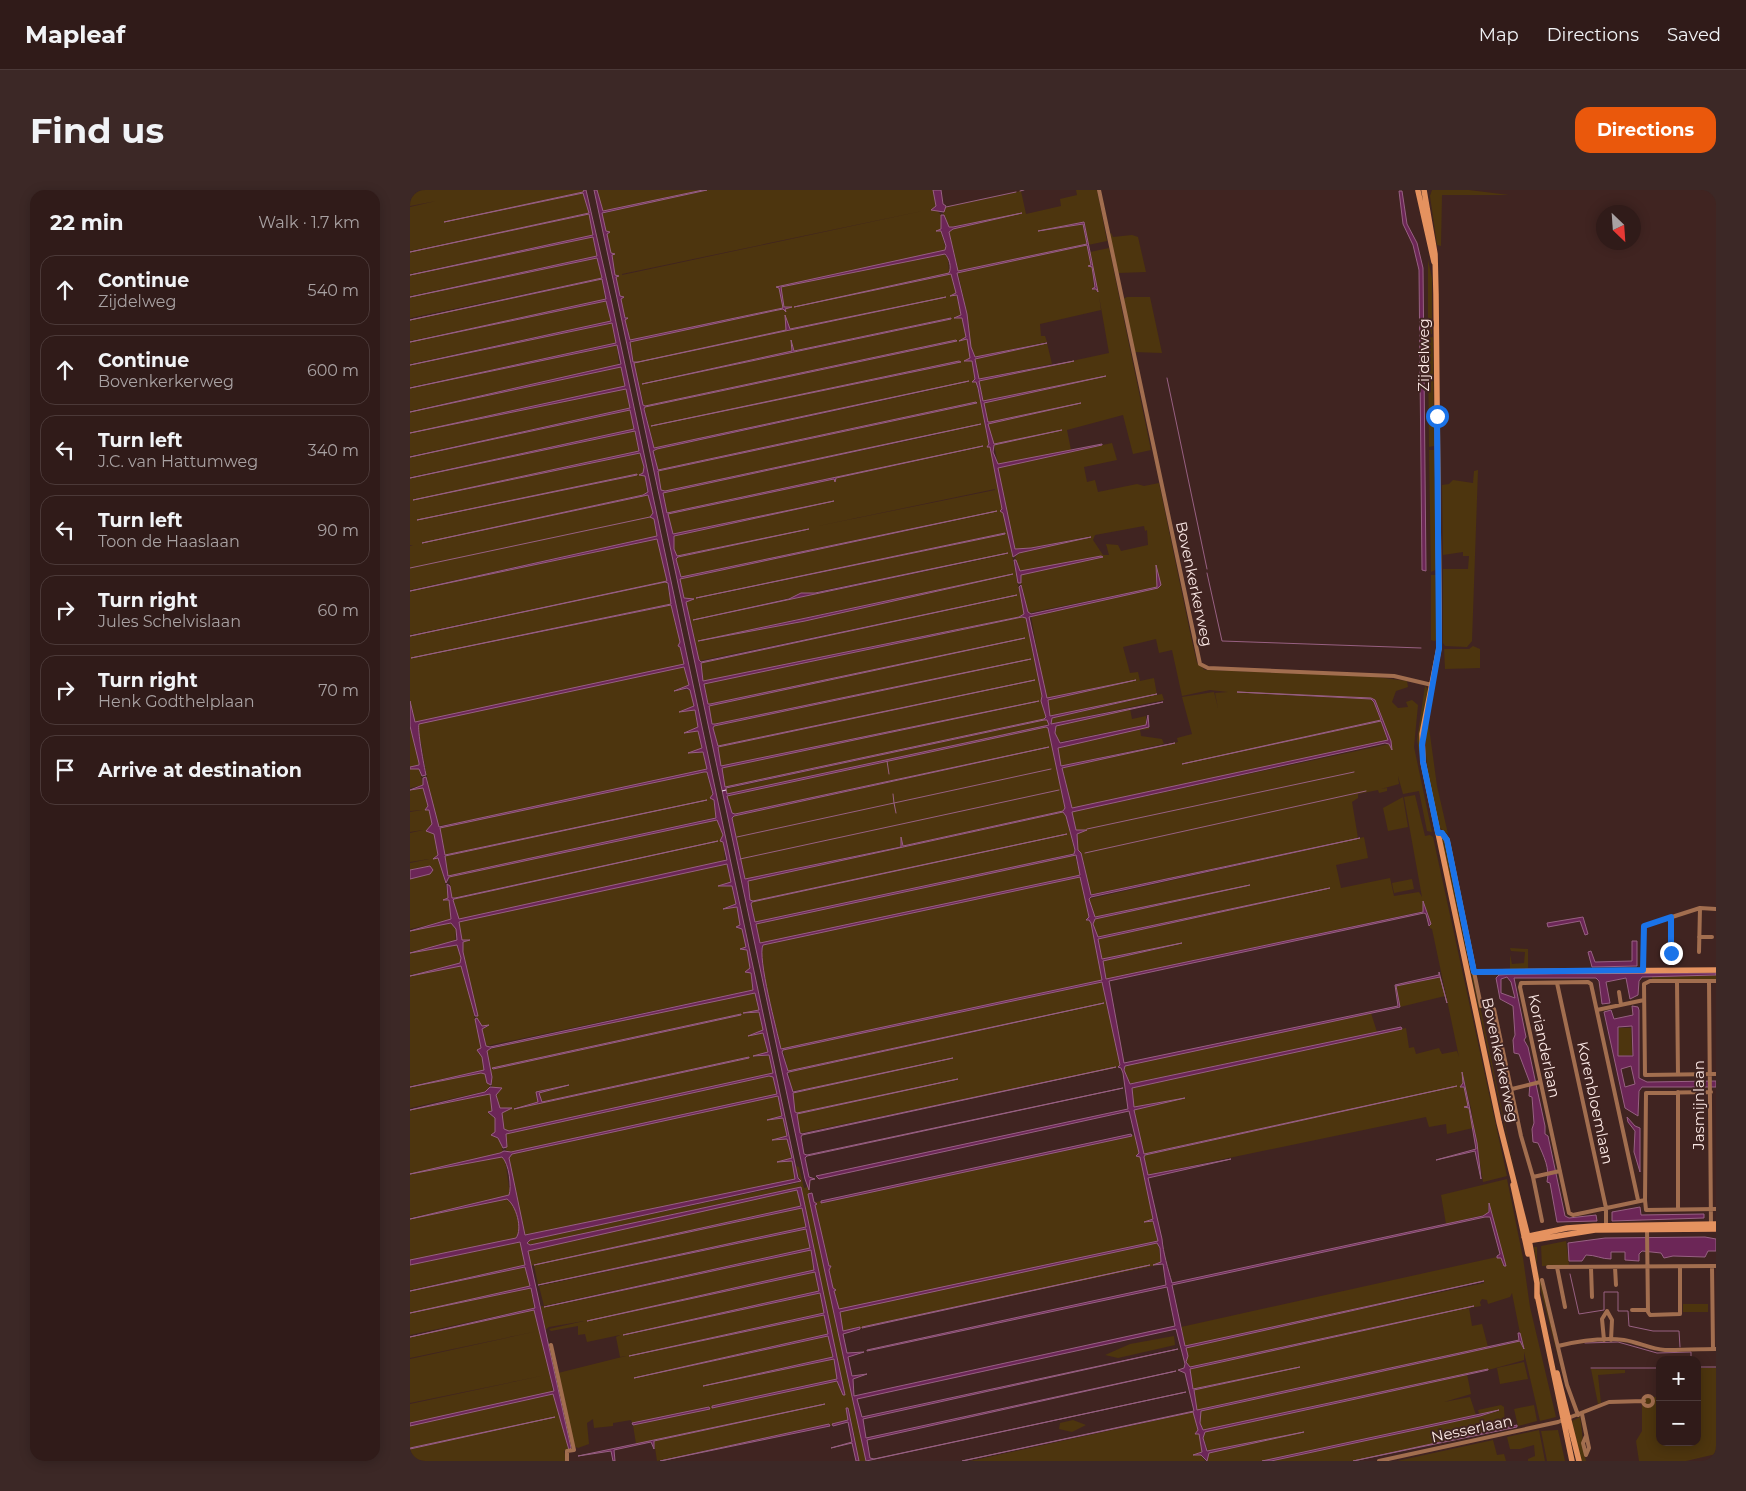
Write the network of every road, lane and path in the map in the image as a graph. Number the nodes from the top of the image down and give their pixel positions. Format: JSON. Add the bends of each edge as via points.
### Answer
{"nodes":[{"id":1,"x":1099,"y":190,"type":"edge"},
{"id":2,"x":1421,"y":191,"type":"edge"},
{"id":3,"x":1432,"y":685,"type":"junction"},
{"id":4,"x":1435,"y":833,"type":"junction"},
{"id":5,"x":1700,"y":908,"type":"junction"},
{"id":6,"x":1716,"y":909,"type":"edge"},
{"id":7,"x":1671,"y":917,"type":"junction"},
{"id":8,"x":1699,"y":936,"type":"junction"},
{"id":9,"x":1712,"y":937,"type":"dead end"},
{"id":10,"x":1699,"y":952,"type":"dead end"},
{"id":11,"x":1671,"y":953,"type":"dead end"},
{"id":12,"x":1643,"y":970,"type":"junction"},
{"id":13,"x":1716,"y":970,"type":"edge"},
{"id":14,"x":1474,"y":972,"type":"junction"},
{"id":15,"x":1677,"y":981,"type":"junction"},
{"id":16,"x":1709,"y":981,"type":"junction"},
{"id":17,"x":1716,"y":981,"type":"edge"},
{"id":18,"x":1557,"y":983,"type":"junction"},
{"id":19,"x":1619,"y":992,"type":"dead end"},
{"id":20,"x":1644,"y":1000,"type":"junction"},
{"id":21,"x":1622,"y":1005,"type":"junction"},
{"id":22,"x":1482,"y":1006,"type":"dead end"},
{"id":23,"x":1494,"y":1009,"type":"dead end"},
{"id":24,"x":1597,"y":1010,"type":"junction"},
{"id":25,"x":1678,"y":1074,"type":"junction"},
{"id":26,"x":1716,"y":1074,"type":"edge"},
{"id":27,"x":1711,"y":1076,"type":"junction"},
{"id":28,"x":1538,"y":1083,"type":"junction"},
{"id":29,"x":1512,"y":1088,"type":"junction"},
{"id":30,"x":1710,"y":1090,"type":"junction"},
{"id":31,"x":1678,"y":1092,"type":"junction"},
{"id":32,"x":1710,"y":1159,"type":"junction"},
{"id":33,"x":1716,"y":1159,"type":"edge"},
{"id":34,"x":1558,"y":1172,"type":"junction"},
{"id":35,"x":1533,"y":1177,"type":"junction"},
{"id":36,"x":1638,"y":1200,"type":"junction"},
{"id":37,"x":1645,"y":1200,"type":"junction"},
{"id":38,"x":1606,"y":1208,"type":"junction"},
{"id":39,"x":1678,"y":1209,"type":"junction"},
{"id":40,"x":1714,"y":1209,"type":"edge"},
{"id":41,"x":1542,"y":1221,"type":"dead end"},
{"id":42,"x":1714,"y":1227,"type":"edge"},
{"id":43,"x":1606,"y":1228,"type":"junction"},
{"id":44,"x":1647,"y":1228,"type":"junction"},
{"id":45,"x":1527,"y":1239,"type":"junction"},
{"id":46,"x":1714,"y":1266,"type":"edge"},
{"id":47,"x":1548,"y":1267,"type":"dead end"},
{"id":48,"x":1557,"y":1267,"type":"junction"},
{"id":49,"x":1616,"y":1267,"type":"junction"},
{"id":50,"x":1648,"y":1267,"type":"junction"},
{"id":51,"x":1680,"y":1267,"type":"junction"},
{"id":52,"x":1591,"y":1268,"type":"junction"},
{"id":53,"x":1542,"y":1280,"type":"dead end"},
{"id":54,"x":1616,"y":1285,"type":"dead end"},
{"id":55,"x":1592,"y":1297,"type":"dead end"},
{"id":56,"x":1566,"y":1307,"type":"dead end"},
{"id":57,"x":1632,"y":1310,"type":"dead end"},
{"id":58,"x":1648,"y":1310,"type":"junction"},
{"id":59,"x":1604,"y":1340,"type":"junction"},
{"id":60,"x":1611,"y":1340,"type":"junction"},
{"id":61,"x":551,"y":1346,"type":"dead end"},
{"id":62,"x":1558,"y":1346,"type":"junction"},
{"id":63,"x":1714,"y":1349,"type":"edge"},
{"id":64,"x":1644,"y":1401,"type":"dead end"},
{"id":65,"x":1580,"y":1414,"type":"junction"},
{"id":66,"x":1567,"y":1419,"type":"junction"},
{"id":67,"x":1586,"y":1436,"type":"dead end"},
{"id":68,"x":567,"y":1461,"type":"edge"},
{"id":69,"x":1379,"y":1461,"type":"edge"},
{"id":70,"x":1572,"y":1461,"type":"edge"},
{"id":71,"x":1580,"y":1461,"type":"edge"}],
"edges":[{"from":1,"to":3,"type":"street","name":"Bovenkerkerweg","via":[[1200,664],[1208,668],[1394,676]]},
{"from":2,"to":3,"type":"main road","name":"Zijdelweg","via":[[1434,264],[1439,648]]},
{"from":3,"to":4,"type":"main road","name":"Bovenkerkerweg","via":[[1422,745]]},
{"from":4,"to":14,"type":"main road","name":"Bovenkerkerweg","via":[[1442,833],[1447,840]]},
{"from":4,"to":45,"type":"main road","name":"Bovenkerkerweg"},
{"from":5,"to":6,"type":"street"},
{"from":5,"to":7,"type":"street"},
{"from":5,"to":8,"type":"street"},
{"from":7,"to":11,"type":"street"},
{"from":7,"to":12,"type":"street","via":[[1644,926]]},
{"from":8,"to":9,"type":"street"},
{"from":8,"to":10,"type":"street"},
{"from":12,"to":13,"type":"main road"},
{"from":12,"to":14,"type":"main road"},
{"from":14,"to":22,"type":"street","name":"Bovenkerkerweg"},
{"from":15,"to":16,"type":"street"},
{"from":15,"to":20,"type":"street","via":[[1646,982]]},
{"from":15,"to":25,"type":"street"},
{"from":16,"to":17,"type":"street"},
{"from":16,"to":27,"type":"street","name":"Jasmijnlaan"},
{"from":18,"to":24,"type":"street","name":"Korianderlaan","via":[[1590,982]]},
{"from":18,"to":28,"type":"street","name":"Korianderlaan","via":[[1523,983],[1520,986]]},
{"from":18,"to":38,"type":"street","name":"Korenbloemlaan"},
{"from":19,"to":21,"type":"street"},
{"from":20,"to":21,"type":"street"},
{"from":20,"to":25,"type":"street","via":[[1646,1075]]},
{"from":21,"to":24,"type":"street"},
{"from":23,"to":29,"type":"street"},
{"from":24,"to":36,"type":"street","name":"Korianderlaan"},
{"from":25,"to":27,"type":"street"},
{"from":26,"to":27,"type":"street"},
{"from":27,"to":30,"type":"street","name":"Jasmijnlaan"},
{"from":28,"to":29,"type":"street"},
{"from":28,"to":34,"type":"street","name":"Korianderlaan"},
{"from":29,"to":35,"type":"street","via":[[1520,1136]]},
{"from":30,"to":31,"type":"street"},
{"from":30,"to":32,"type":"street","name":"Jasmijnlaan"},
{"from":31,"to":37,"type":"street","via":[[1646,1093]]},
{"from":31,"to":39,"type":"street"},
{"from":32,"to":33,"type":"street"},
{"from":32,"to":40,"type":"street","name":"Jasmijnlaan"},
{"from":34,"to":35,"type":"street"},
{"from":34,"to":38,"type":"street","name":"Korianderlaan","via":[[1569,1213]]},
{"from":35,"to":41,"type":"street"},
{"from":36,"to":37,"type":"street","name":"Korianderlaan"},
{"from":36,"to":38,"type":"street","name":"Korianderlaan"},
{"from":37,"to":39,"type":"street","via":[[1646,1210]]},
{"from":38,"to":43,"type":"street","name":"Korenbloemlaan"},
{"from":39,"to":40,"type":"street"},
{"from":40,"to":42,"type":"street","name":"Jasmijnlaan"},
{"from":42,"to":44,"type":"main road"},
{"from":43,"to":44,"type":"main road"},
{"from":43,"to":45,"type":"main road","via":[[1571,1230]]},
{"from":44,"to":50,"type":"street"},
{"from":45,"to":66,"type":"main road","name":"Bovenkerkerweg","via":[[1537,1297]]},
{"from":46,"to":51,"type":"street"},
{"from":46,"to":63,"type":"street"},
{"from":47,"to":48,"type":"street"},
{"from":48,"to":52,"type":"street"},
{"from":48,"to":56,"type":"street"},
{"from":49,"to":50,"type":"street"},
{"from":49,"to":52,"type":"street"},
{"from":49,"to":54,"type":"street"},
{"from":50,"to":51,"type":"street"},
{"from":50,"to":58,"type":"street"},
{"from":51,"to":58,"type":"street","via":[[1680,1314],[1650,1315]]},
{"from":52,"to":55,"type":"street"},
{"from":53,"to":62,"type":"street"},
{"from":57,"to":58,"type":"street"},
{"from":59,"to":60,"type":"street"},
{"from":59,"to":60,"type":"street","via":[[1602,1319],[1607,1311],[1612,1320]]},
{"from":59,"to":62,"type":"street"},
{"from":60,"to":63,"type":"street","via":[[1630,1341],[1648,1348]]},
{"from":61,"to":68,"type":"street","via":[[574,1450],[566,1454]]},
{"from":62,"to":65,"type":"street","via":[[1567,1385]]},
{"from":64,"to":65,"type":"street","via":[[1609,1402]]},
{"from":65,"to":66,"type":"street"},
{"from":65,"to":67,"type":"street"},
{"from":66,"to":69,"type":"street","name":"Nesserlaan"},
{"from":66,"to":70,"type":"main road","name":"Bovenkerkerweg"},
{"from":66,"to":71,"type":"main road","name":"Bovenkerkerweg"}]}
